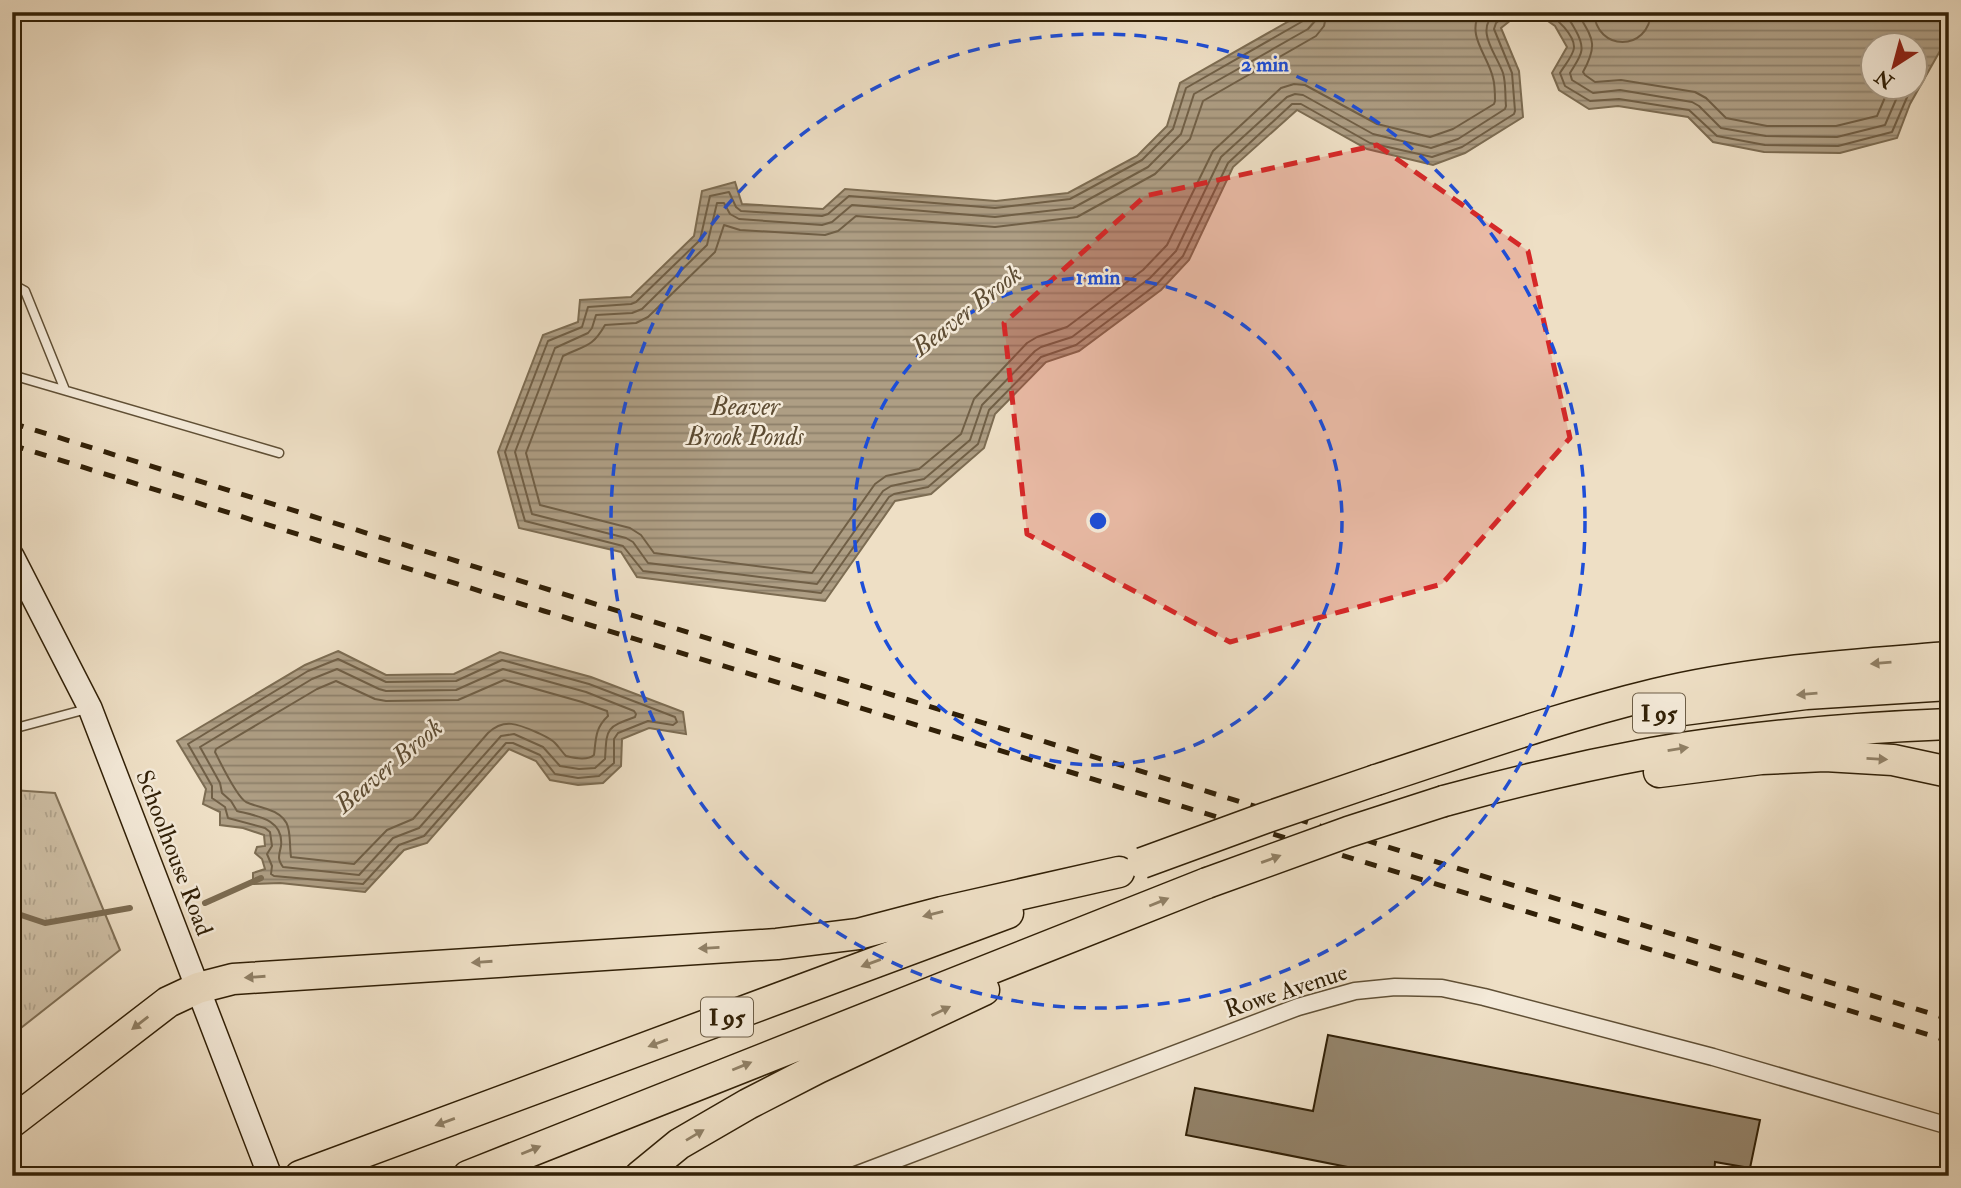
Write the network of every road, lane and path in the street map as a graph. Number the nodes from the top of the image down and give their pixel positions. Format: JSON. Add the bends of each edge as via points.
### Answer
{"nodes":[{"id":1,"x":12,"y":284,"type":"edge"},
{"id":2,"x":12,"y":375,"type":"edge"},
{"id":3,"x":65,"y":390,"type":"junction"},
{"id":4,"x":279,"y":453,"type":"dead end"},
{"id":5,"x":12,"y":556,"type":"edge"},
{"id":6,"x":1949,"y":657,"type":"edge"},
{"id":7,"x":1949,"y":685,"type":"edge"},
{"id":8,"x":90,"y":708,"type":"junction"},
{"id":9,"x":1949,"y":724,"type":"edge"},
{"id":10,"x":12,"y":729,"type":"edge"},
{"id":11,"x":1949,"y":772,"type":"edge"},
{"id":12,"x":1376,"y":780,"type":"junction"},
{"id":13,"x":1444,"y":801,"type":"junction"},
{"id":14,"x":1130,"y":868,"type":"junction"},
{"id":15,"x":1127,"y":915,"type":"junction"},
{"id":16,"x":198,"y":988,"type":"junction"},
{"id":17,"x":12,"y":1122,"type":"edge"},
{"id":18,"x":1949,"y":1126,"type":"edge"},
{"id":19,"x":270,"y":1176,"type":"edge"},
{"id":20,"x":300,"y":1176,"type":"edge"},
{"id":21,"x":468,"y":1176,"type":"edge"},
{"id":22,"x":640,"y":1176,"type":"edge"},
{"id":23,"x":853,"y":1176,"type":"edge"}],
"edges":[{"from":1,"to":3,"type":"lane","via":[[25,291]]},
{"from":2,"to":3,"type":"lane"},
{"from":3,"to":4,"type":"lane"},
{"from":5,"to":8,"type":"main road","name":"Schoolhouse Road"},
{"from":6,"to":12,"type":"highway","one_way":true,"via":[[1732,679],[1656,694]]},
{"from":7,"to":12,"type":"highway","number":"I 95","one_way":true,"via":[[1807,694],[1660,713],[1511,743]]},
{"from":8,"to":10,"type":"lane"},
{"from":8,"to":16,"type":"main road","name":"Schoolhouse Road"},
{"from":13,"to":9,"type":"highway","number":"I 95","one_way":true,"via":[[1583,766],[1666,751],[1803,733]]},
{"from":13,"to":11,"type":"highway","one_way":true,"via":[[1761,759],[1893,760]]},
{"from":12,"to":14,"type":"highway","number":"I 95","bridge":true},
{"from":15,"to":13,"type":"highway","number":"I 95","one_way":true,"bridge":true},
{"from":14,"to":16,"type":"highway","one_way":true,"via":[[858,934],[777,944],[233,979]]},
{"from":14,"to":20,"type":"highway","number":"I 95","one_way":true},
{"from":21,"to":15,"type":"highway","number":"I 95","one_way":true},
{"from":22,"to":15,"type":"highway","one_way":true,"via":[[679,1144],[771,1091]]},
{"from":16,"to":17,"type":"highway","one_way":true,"via":[[168,1002]]},
{"from":16,"to":19,"type":"main road","name":"Schoolhouse Road"},
{"from":18,"to":23,"type":"street","name":"Rowe Avenue","via":[[1484,997],[1442,988],[1395,987],[1355,991],[1298,1007]]}]}
